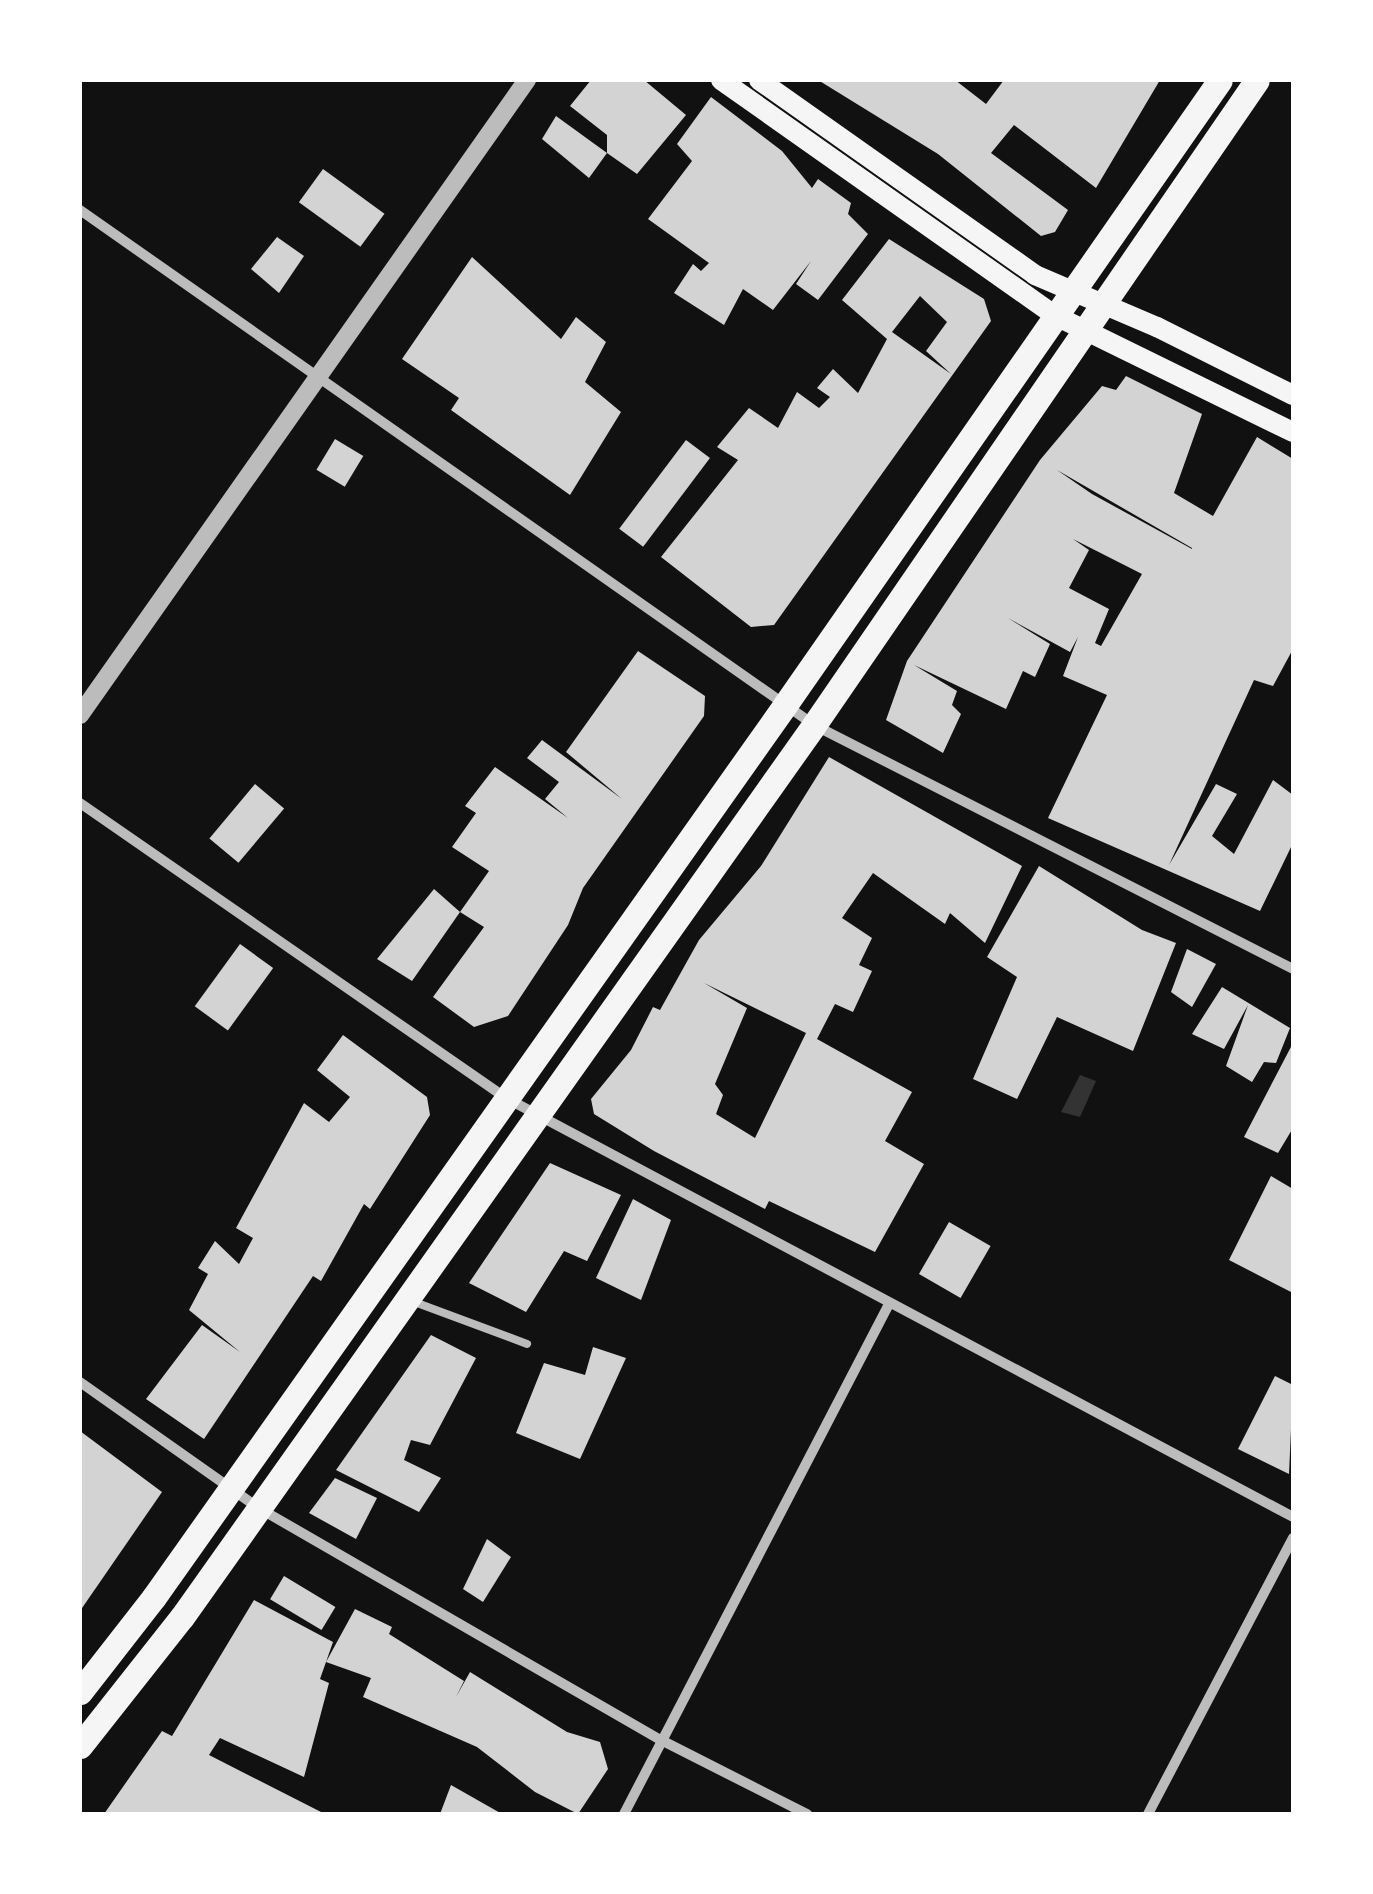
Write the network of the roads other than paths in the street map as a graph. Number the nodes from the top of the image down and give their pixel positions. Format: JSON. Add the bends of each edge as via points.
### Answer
{"nodes":[{"id":1,"x":528,"y":80,"type":"edge"},
{"id":2,"x":721,"y":80,"type":"edge"},
{"id":3,"x":759,"y":80,"type":"edge"},
{"id":4,"x":1220,"y":80,"type":"edge"},
{"id":5,"x":1257,"y":80,"type":"edge"},
{"id":6,"x":80,"y":210,"type":"edge"},
{"id":7,"x":1074,"y":290,"type":"junction"},
{"id":8,"x":1104,"y":303,"type":"junction"},
{"id":9,"x":1056,"y":316,"type":"junction"},
{"id":10,"x":1084,"y":329,"type":"junction"},
{"id":11,"x":320,"y":378,"type":"junction"},
{"id":12,"x":1293,"y":395,"type":"edge"},
{"id":13,"x":1293,"y":432,"type":"edge"},
{"id":14,"x":785,"y":705,"type":"junction"},
{"id":15,"x":80,"y":716,"type":"edge"},
{"id":16,"x":814,"y":725,"type":"junction"},
{"id":17,"x":80,"y":803,"type":"edge"},
{"id":18,"x":1293,"y":968,"type":"edge"},
{"id":19,"x":506,"y":1098,"type":"junction"},
{"id":20,"x":536,"y":1114,"type":"junction"},
{"id":21,"x":405,"y":1299,"type":"junction"},
{"id":22,"x":889,"y":1304,"type":"junction"},
{"id":23,"x":526,"y":1344,"type":"dead end"},
{"id":24,"x":80,"y":1382,"type":"edge"},
{"id":25,"x":230,"y":1487,"type":"junction"},
{"id":26,"x":257,"y":1507,"type":"junction"},
{"id":27,"x":1293,"y":1517,"type":"edge"},
{"id":28,"x":1293,"y":1538,"type":"edge"},
{"id":29,"x":80,"y":1692,"type":"edge"},
{"id":30,"x":661,"y":1740,"type":"junction"},
{"id":31,"x":80,"y":1746,"type":"edge"},
{"id":32,"x":624,"y":1814,"type":"edge"},
{"id":33,"x":807,"y":1814,"type":"edge"},
{"id":34,"x":1148,"y":1814,"type":"edge"}],
"edges":[{"from":1,"to":11,"type":"street"},
{"from":2,"to":9,"type":"main road"},
{"from":3,"to":7,"type":"main road","via":[[1035,275]]},
{"from":4,"to":7,"type":"main road"},
{"from":5,"to":8,"type":"main road"},
{"from":6,"to":11,"type":"street"},
{"from":7,"to":8,"type":"main road"},
{"from":7,"to":9,"type":"main road"},
{"from":8,"to":10,"type":"main road"},
{"from":8,"to":12,"type":"main road"},
{"from":9,"to":10,"type":"main road"},
{"from":9,"to":14,"type":"main road"},
{"from":10,"to":13,"type":"main road"},
{"from":10,"to":16,"type":"main road"},
{"from":11,"to":14,"type":"street"},
{"from":11,"to":15,"type":"street"},
{"from":14,"to":16,"type":"street"},
{"from":14,"to":19,"type":"main road"},
{"from":16,"to":18,"type":"street"},
{"from":16,"to":20,"type":"main road"},
{"from":17,"to":19,"type":"street"},
{"from":19,"to":20,"type":"street"},
{"from":19,"to":25,"type":"main road"},
{"from":20,"to":21,"type":"main road"},
{"from":20,"to":22,"type":"street"},
{"from":21,"to":23,"type":"lane"},
{"from":21,"to":26,"type":"main road"},
{"from":22,"to":27,"type":"street"},
{"from":22,"to":30,"type":"street"},
{"from":24,"to":25,"type":"street"},
{"from":25,"to":26,"type":"street"},
{"from":25,"to":29,"type":"main road"},
{"from":26,"to":30,"type":"street"},
{"from":26,"to":31,"type":"main road"},
{"from":28,"to":34,"type":"street"},
{"from":30,"to":32,"type":"street"},
{"from":30,"to":33,"type":"street"}]}
